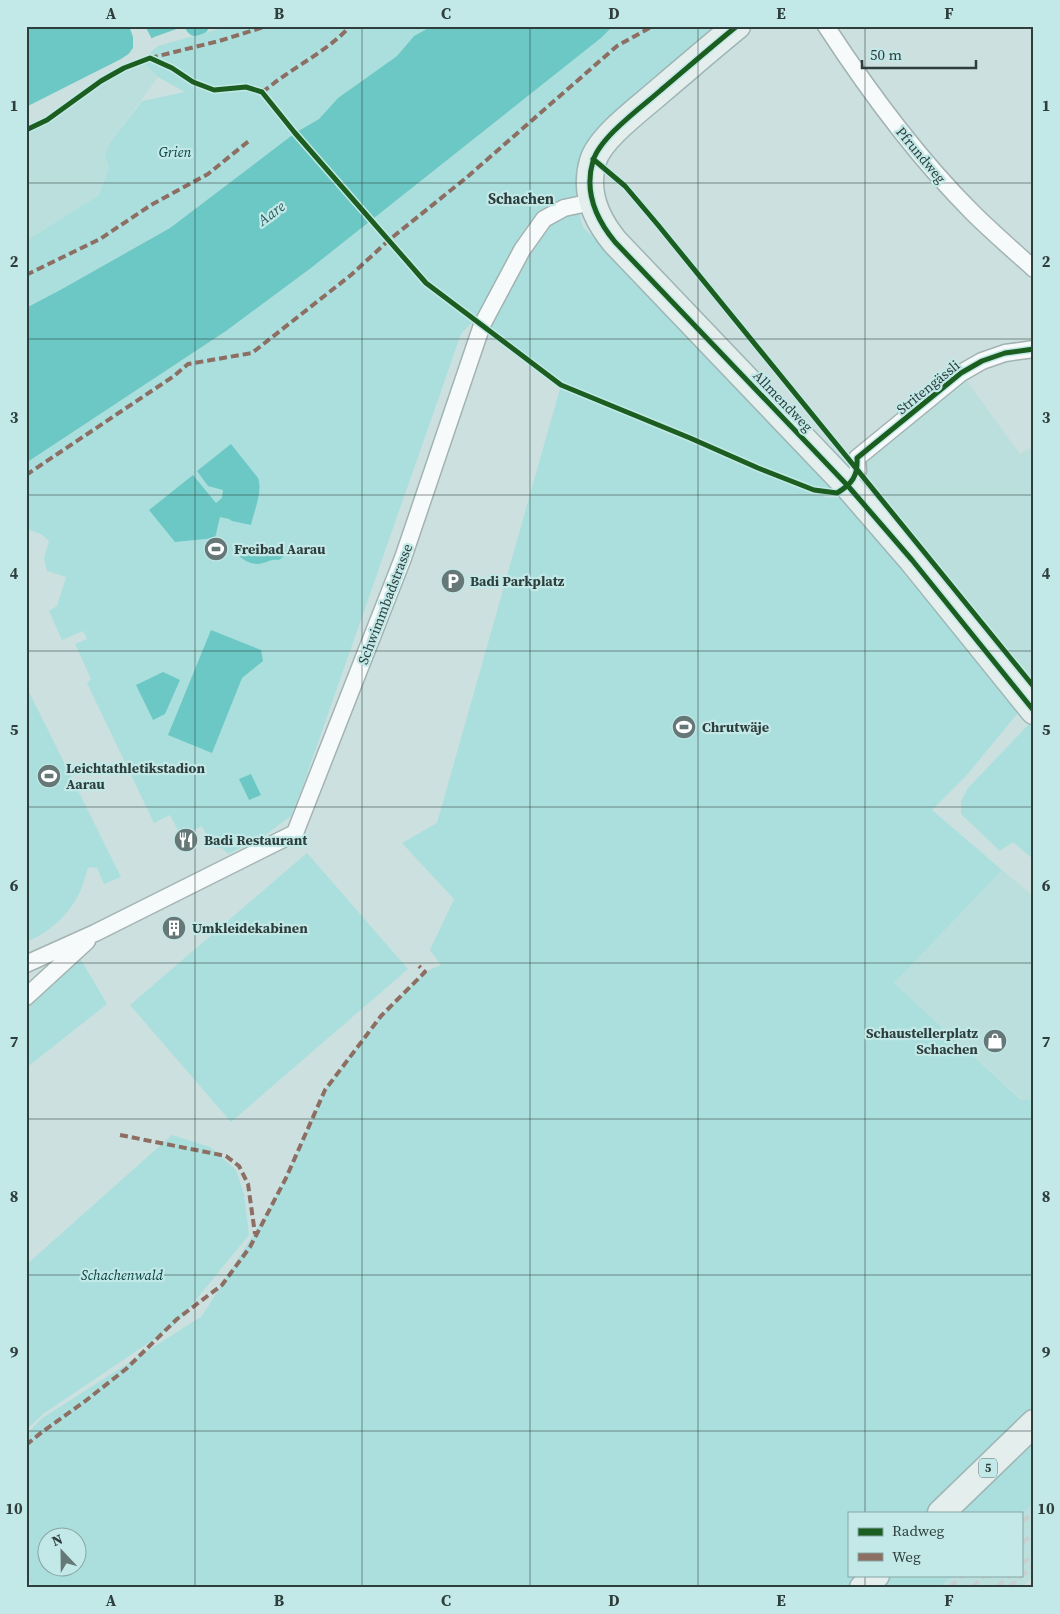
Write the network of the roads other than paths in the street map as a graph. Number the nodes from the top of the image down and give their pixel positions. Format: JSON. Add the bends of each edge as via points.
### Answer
{"nodes":[{"id":1,"x":737,"y":26,"type":"edge"},
{"id":2,"x":826,"y":26,"type":"edge"},
{"id":3,"x":592,"y":202,"type":"junction"},
{"id":4,"x":1034,"y":269,"type":"edge"},
{"id":5,"x":1034,"y":349,"type":"edge"},
{"id":6,"x":851,"y":468,"type":"junction"},
{"id":7,"x":1034,"y":711,"type":"edge"},
{"id":8,"x":96,"y":933,"type":"junction"},
{"id":9,"x":26,"y":964,"type":"edge"},
{"id":10,"x":26,"y":997,"type":"edge"},
{"id":11,"x":1034,"y":1423,"type":"edge"},
{"id":12,"x":943,"y":1512,"type":"edge"},
{"id":13,"x":875,"y":1576,"type":"edge"},
{"id":14,"x":863,"y":1588,"type":"edge"}],
"edges":[{"from":1,"to":3,"type":"main road","name":"Allmendweg","via":[[626,120],[602,146],[593,159],[590,175]]},
{"from":2,"to":4,"type":"street","name":"Pfrundweg","via":[[872,95],[940,178]]},
{"from":3,"to":6,"type":"main road","name":"Allmendweg","via":[[604,229],[615,242]]},
{"from":3,"to":8,"type":"street","name":"Schwimmbadstrasse","via":[[564,208],[544,219],[522,250],[482,325],[403,558],[296,833]]},
{"from":5,"to":6,"type":"street","name":"Stritengässli","via":[[982,360],[961,372]]},
{"from":6,"to":7,"type":"main road","name":"Allmendweg","via":[[912,560]]},
{"from":8,"to":9,"type":"street","name":"Schwimmbadstrasse"},
{"from":8,"to":10,"type":"street","name":"Schwimmbadstrasse"},
{"from":11,"to":12,"type":"main road","number":"5"},
{"from":13,"to":14,"type":"main road"}]}
